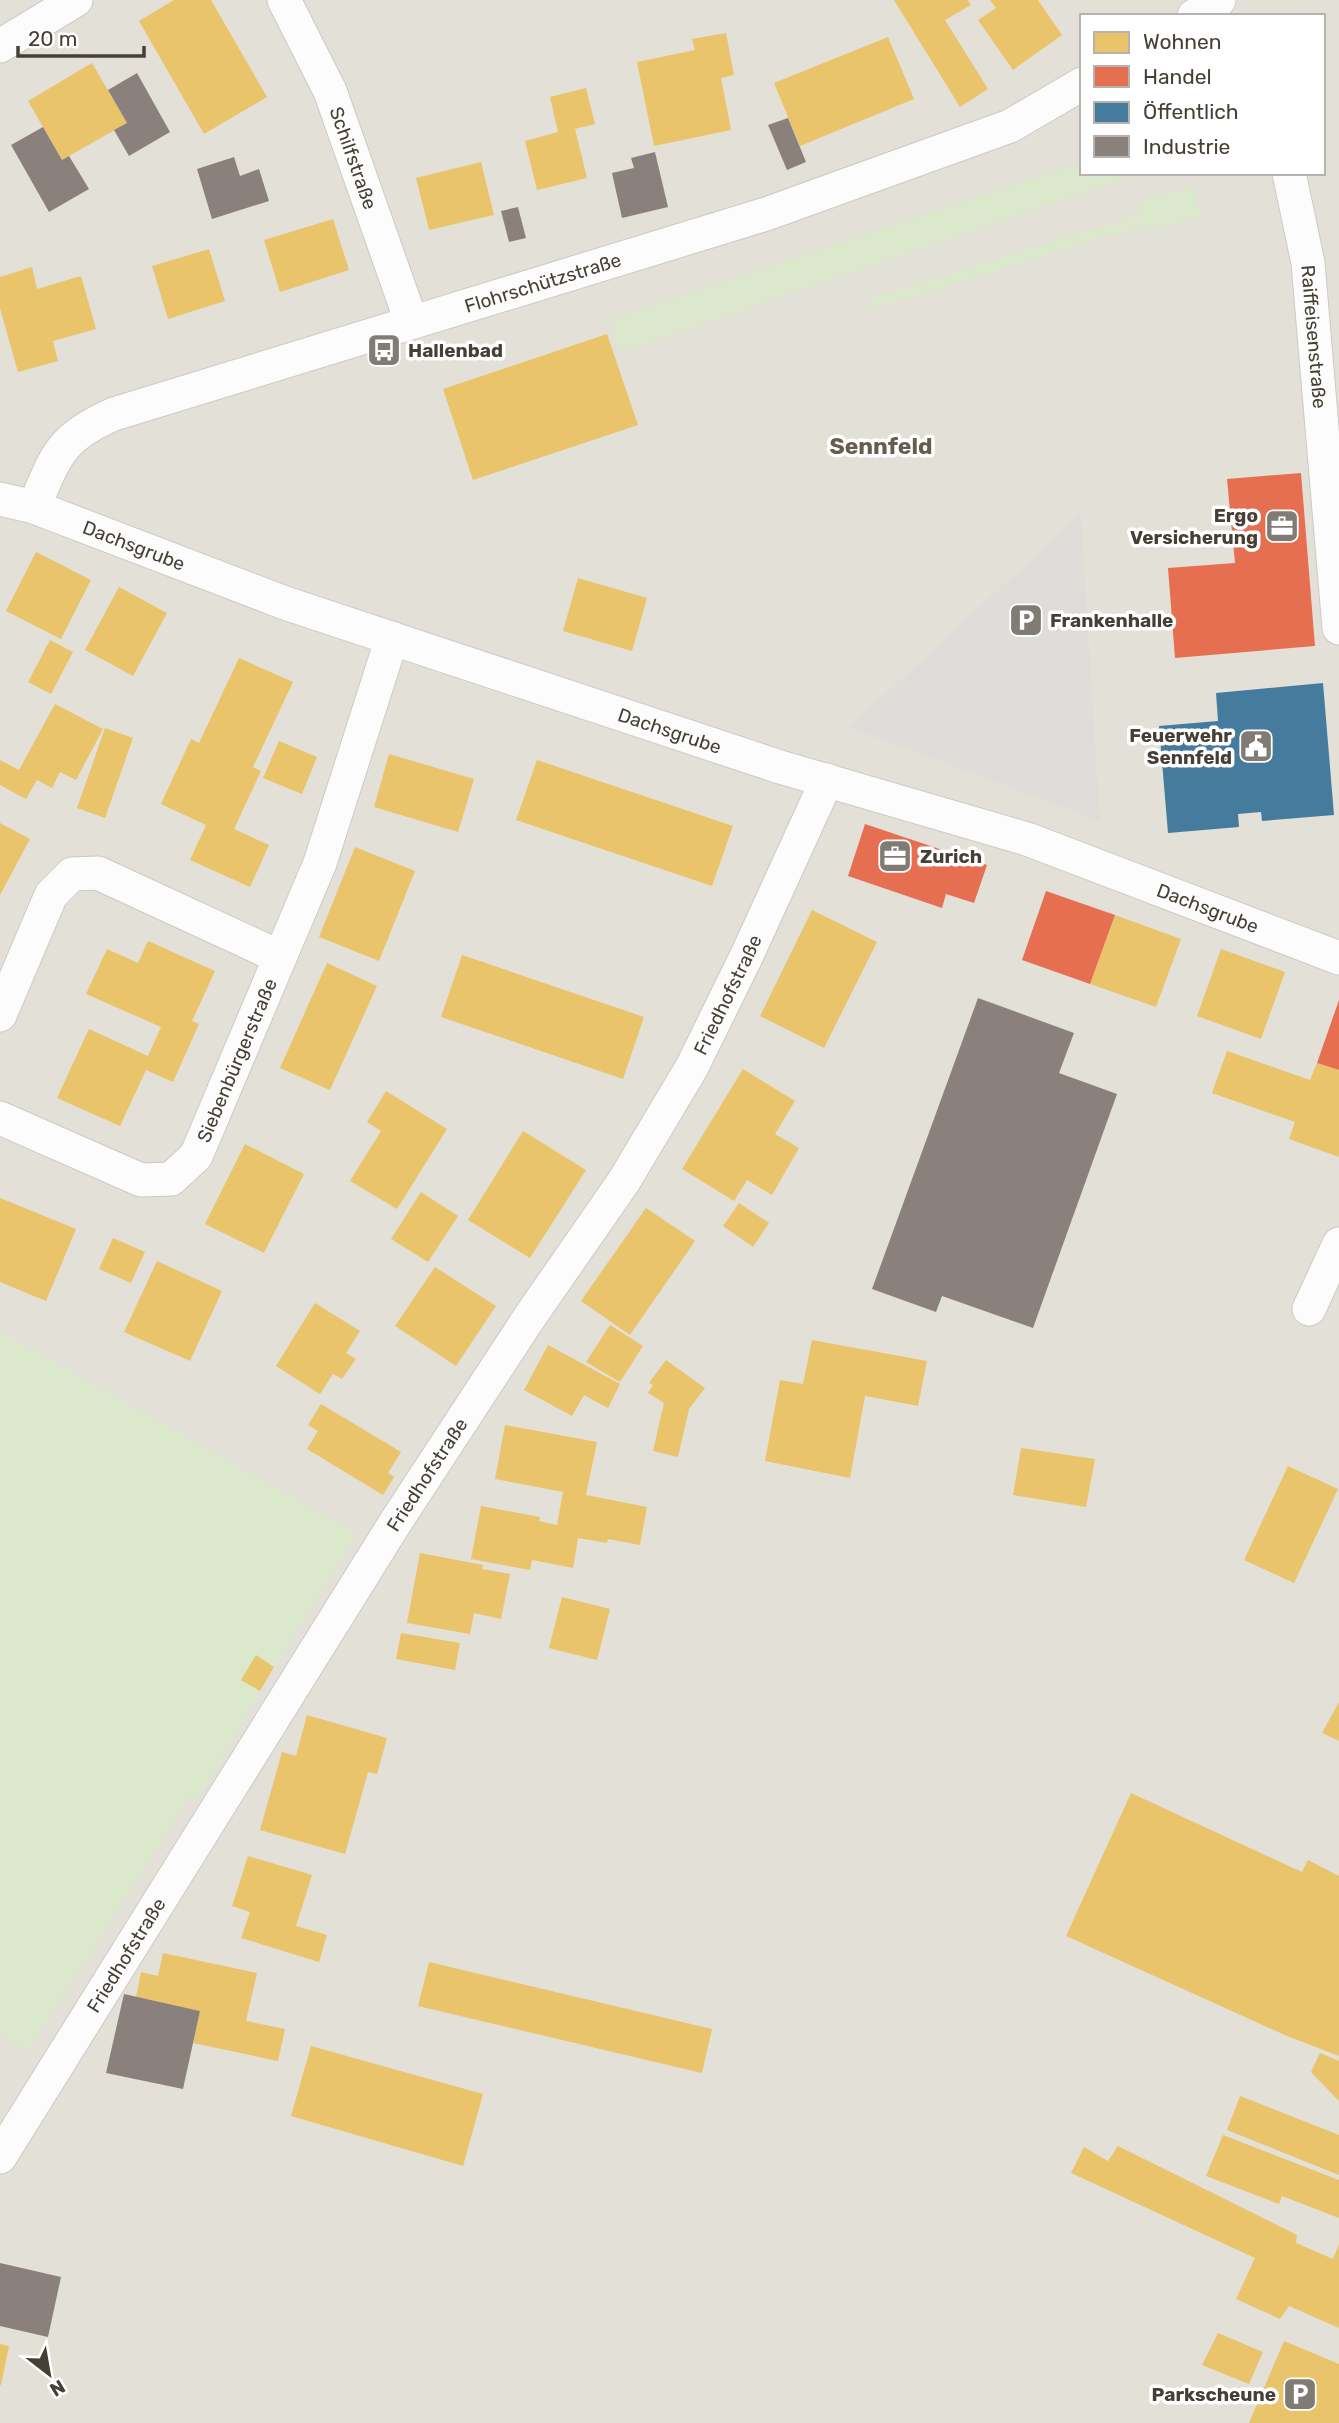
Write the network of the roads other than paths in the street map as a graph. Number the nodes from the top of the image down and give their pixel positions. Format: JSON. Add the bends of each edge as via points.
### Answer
{"nodes":[{"id":1,"x":76,"y":0,"type":"edge"},
{"id":2,"x":284,"y":0,"type":"edge"},
{"id":3,"x":1219,"y":0,"type":"edge"},
{"id":4,"x":1197,"y":14,"type":"edge"},
{"id":5,"x":0,"y":46,"type":"edge"},
{"id":6,"x":1080,"y":86,"type":"edge"},
{"id":7,"x":1289,"y":175,"type":"edge"},
{"id":8,"x":411,"y":321,"type":"junction"},
{"id":9,"x":0,"y":499,"type":"edge"},
{"id":10,"x":34,"y":507,"type":"junction"},
{"id":11,"x":1339,"y":628,"type":"edge"},
{"id":12,"x":392,"y":638,"type":"junction"},
{"id":13,"x":827,"y":780,"type":"junction"},
{"id":14,"x":280,"y":957,"type":"junction"},
{"id":15,"x":1339,"y":958,"type":"edge"},
{"id":16,"x":0,"y":1016,"type":"edge"},
{"id":17,"x":0,"y":1118,"type":"edge"},
{"id":18,"x":1339,"y":1244,"type":"edge"},
{"id":19,"x":1309,"y":1309,"type":"dead end"},
{"id":20,"x":0,"y":2157,"type":"edge"}],
"edges":[{"from":1,"to":5,"type":"street"},
{"from":2,"to":8,"type":"street","name":"Schilfstraße","via":[[330,91]]},
{"from":3,"to":4,"type":"street"},
{"from":6,"to":8,"type":"street","name":"Flohrschützstraße","via":[[1010,126],[766,214]]},
{"from":7,"to":11,"type":"street","name":"Raiffeisenstraße","via":[[1308,263]]},
{"from":8,"to":10,"type":"street","name":"Flohrschützstraße","via":[[93,423],[55,457]]},
{"from":9,"to":10,"type":"street","name":"Dachsgrube"},
{"from":10,"to":12,"type":"street","name":"Dachsgrube","via":[[285,603]]},
{"from":12,"to":13,"type":"street","name":"Dachsgrube"},
{"from":12,"to":14,"type":"street","name":"Siebenbürgerstraße","via":[[320,863]]},
{"from":13,"to":15,"type":"street","name":"Dachsgrube","via":[[1027,839]]},
{"from":13,"to":20,"type":"street","name":"Friedhofstraße","via":[[692,1067],[624,1181],[395,1523]]},
{"from":14,"to":16,"type":"street","name":"Siebenbürgerstraße","via":[[98,873],[72,874],[51,895]]},
{"from":14,"to":17,"type":"street","name":"Siebenbürgerstraße","via":[[196,1156],[171,1179],[141,1180]]},
{"from":18,"to":19,"type":"street"}]}
